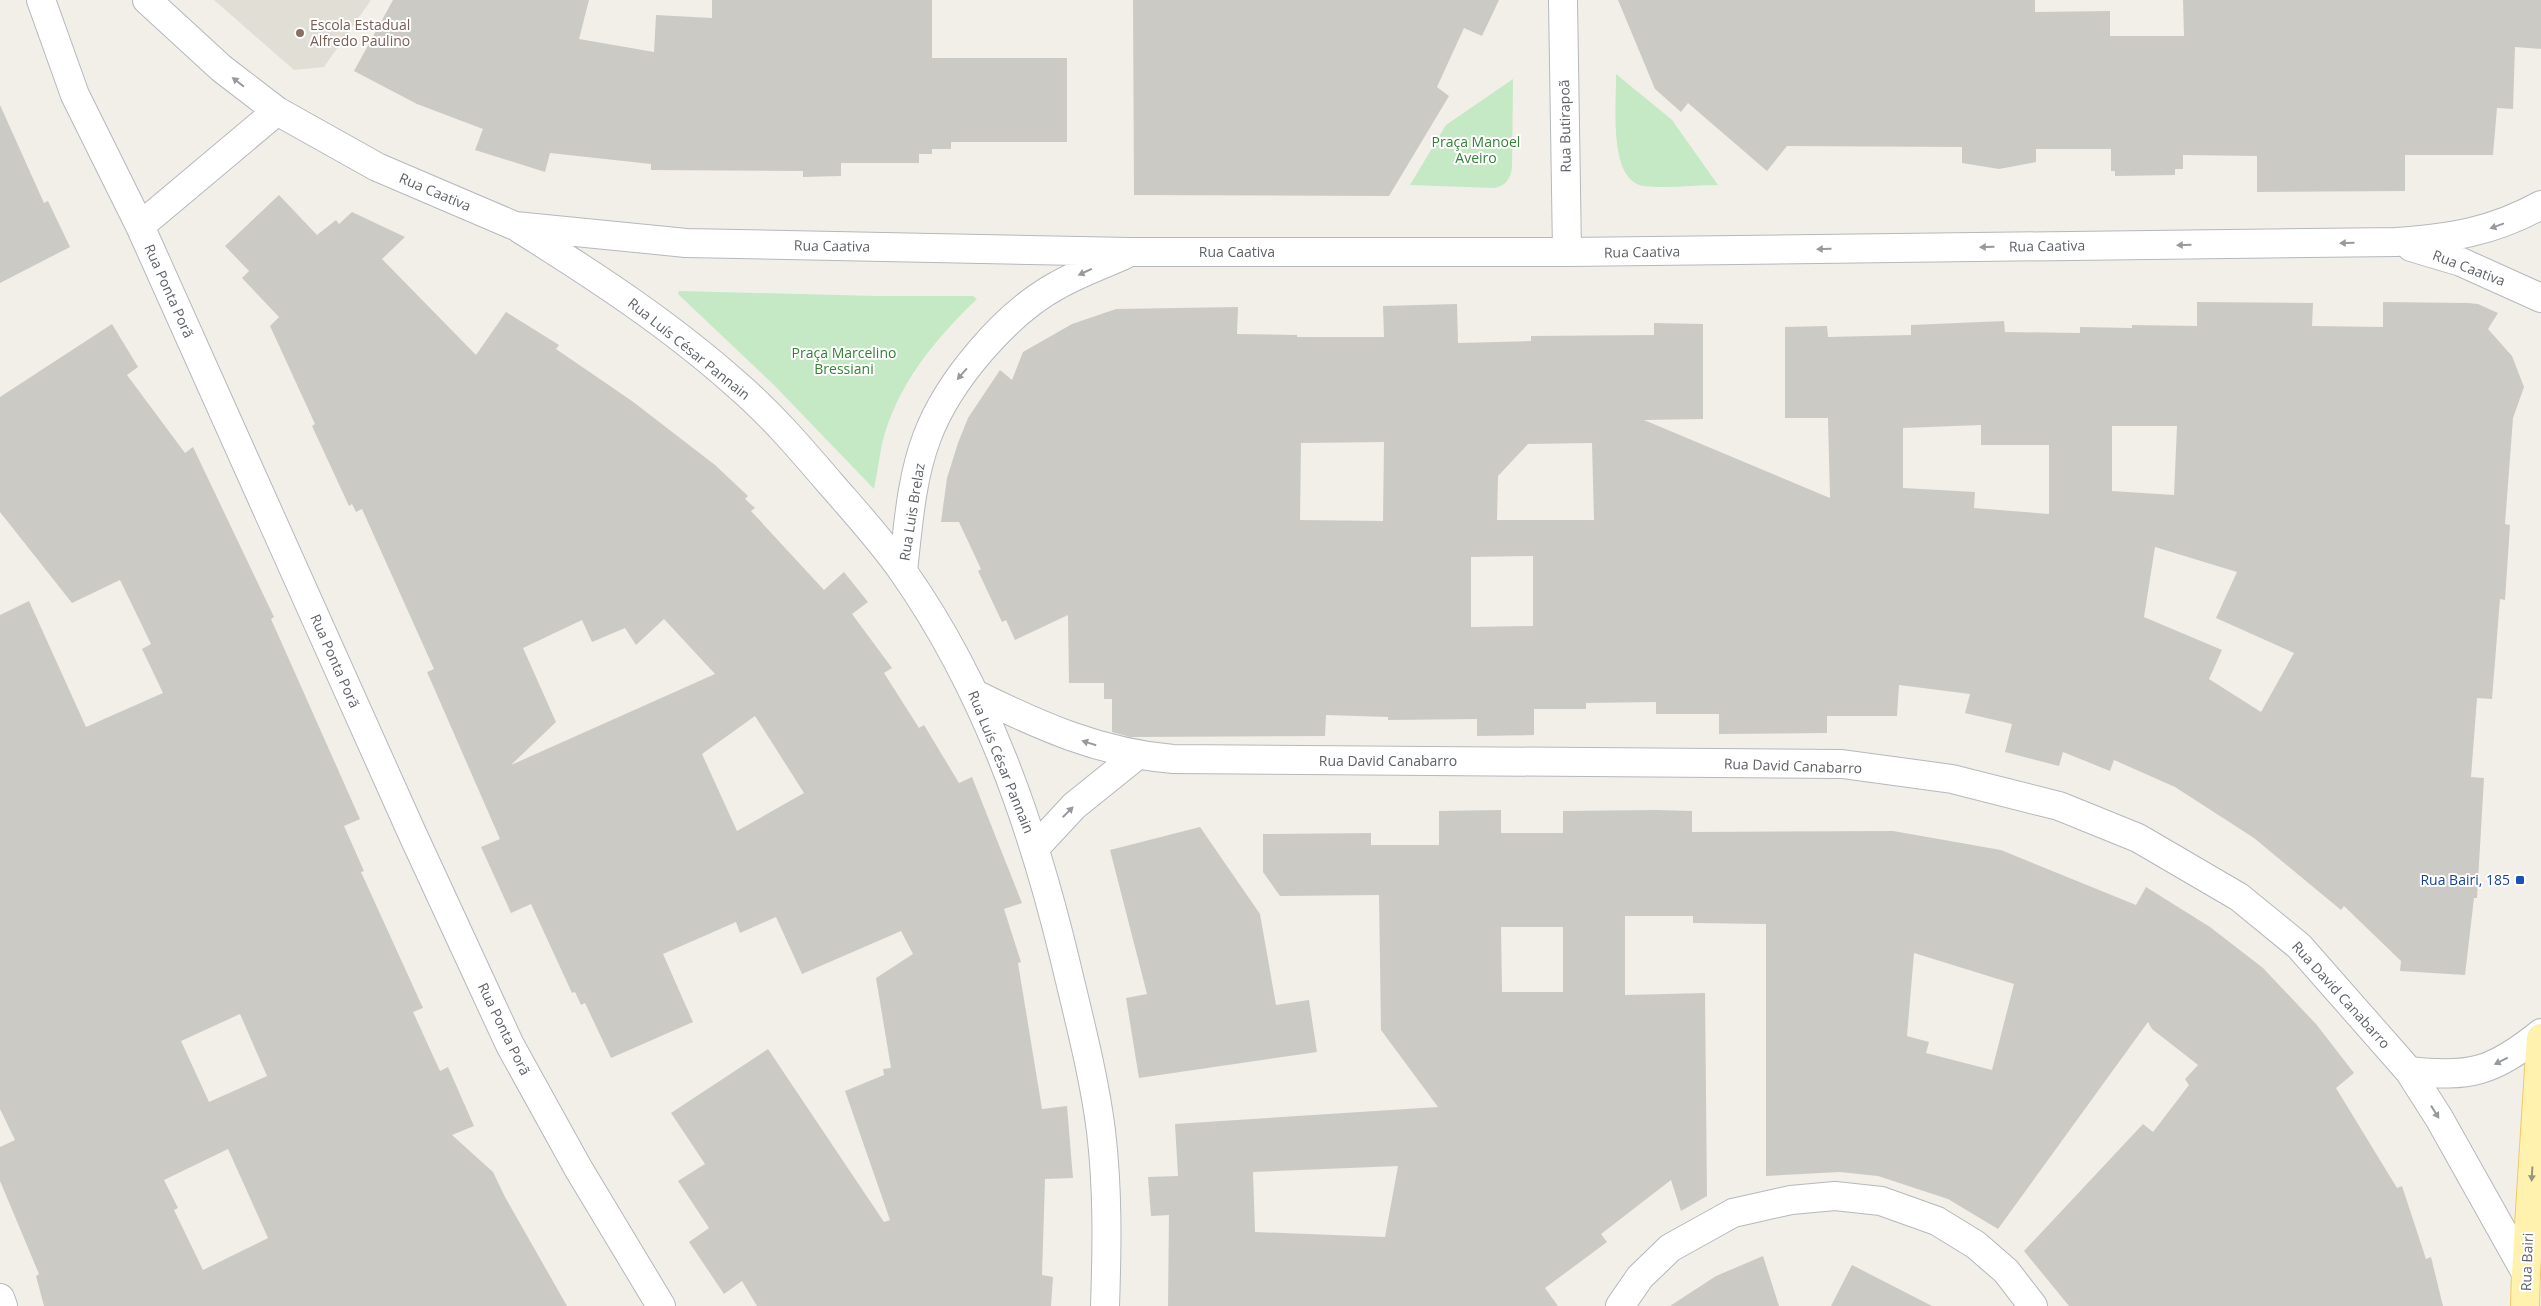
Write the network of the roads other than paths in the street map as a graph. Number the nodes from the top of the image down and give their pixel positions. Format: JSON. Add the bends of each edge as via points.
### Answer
{"nodes":[{"id":1,"x":41,"y":0,"type":"edge"},
{"id":2,"x":147,"y":0,"type":"edge"},
{"id":3,"x":1563,"y":0,"type":"edge"},
{"id":4,"x":277,"y":111,"type":"junction"},
{"id":5,"x":2541,"y":205,"type":"edge"},
{"id":6,"x":140,"y":226,"type":"junction"},
{"id":7,"x":515,"y":226,"type":"junction"},
{"id":8,"x":2396,"y":242,"type":"junction"},
{"id":9,"x":1130,"y":252,"type":"junction"},
{"id":10,"x":1567,"y":252,"type":"junction"},
{"id":11,"x":2541,"y":298,"type":"edge"},
{"id":12,"x":903,"y":571,"type":"junction"},
{"id":13,"x":975,"y":694,"type":"junction"},
{"id":14,"x":1136,"y":756,"type":"junction"},
{"id":15,"x":1035,"y":848,"type":"junction"},
{"id":16,"x":2541,"y":1033,"type":"edge"},
{"id":17,"x":2541,"y":1038,"type":"edge"},
{"id":18,"x":2409,"y":1071,"type":"junction"},
{"id":19,"x":2526,"y":1273,"type":"junction"},
{"id":20,"x":0,"y":1298,"type":"edge"},
{"id":21,"x":2,"y":1306,"type":"edge"},
{"id":22,"x":661,"y":1306,"type":"edge"},
{"id":23,"x":1105,"y":1306,"type":"edge"},
{"id":24,"x":1620,"y":1306,"type":"edge"},
{"id":25,"x":2033,"y":1306,"type":"edge"},
{"id":26,"x":2526,"y":1306,"type":"edge"}],
"edges":[{"from":1,"to":6,"type":"street","name":"Rua Ponta Porã","via":[[75,95]]},
{"from":4,"to":2,"type":"street","name":"Rua Caativa","one_way":true,"via":[[221,68]]},
{"from":3,"to":10,"type":"street","name":"Rua Butirapoã"},
{"from":4,"to":6,"type":"street"},
{"from":4,"to":7,"type":"street","name":"Rua Caativa","via":[[377,167]]},
{"from":5,"to":8,"type":"street","name":"Rua Caativa","one_way":true,"via":[[2517,218],[2467,235]]},
{"from":6,"to":22,"type":"street","name":"Rua Ponta Porã","via":[[510,1045],[578,1168]]},
{"from":7,"to":9,"type":"street","name":"Rua Caativa","via":[[686,243]]},
{"from":7,"to":12,"type":"street","name":"Rua Luís César Pannain","via":[[608,284],[736,383],[782,428]]},
{"from":8,"to":10,"type":"street","name":"Rua Caativa","one_way":true},
{"from":8,"to":11,"type":"street","name":"Rua Caativa","via":[[2461,262]]},
{"from":9,"to":10,"type":"street","name":"Rua Caativa"},
{"from":9,"to":12,"type":"street","name":"Rua Luis Brelaz","one_way":true,"via":[[1057,285],[1006,323],[953,384],[926,437],[913,492]]},
{"from":12,"to":13,"type":"street","name":"Rua Luís César Pannain","via":[[938,625]]},
{"from":14,"to":13,"type":"street","name":"Rua David Canabarro","one_way":true,"via":[[1057,732]]},
{"from":13,"to":15,"type":"street","name":"Rua Luís César Pannain","via":[[1019,798]]},
{"from":15,"to":14,"type":"street","one_way":true,"via":[[1074,806]]},
{"from":14,"to":18,"type":"street","name":"Rua David Canabarro","via":[[1842,764],[1952,779],[2059,806],[2138,838],[2239,897],[2300,946]]},
{"from":15,"to":23,"type":"street","name":"Rua Luís César Pannain","via":[[1078,1015],[1101,1130],[1108,1232]]},
{"from":16,"to":18,"type":"street","one_way":true,"via":[[2513,1054],[2485,1069],[2464,1074]]},
{"from":17,"to":19,"type":"main road","name":"Rua Bairi","one_way":true},
{"from":18,"to":19,"type":"street","name":"Rua David Canabarro","one_way":true},
{"from":19,"to":26,"type":"main road","name":"Rua Bairi"},
{"from":20,"to":21,"type":"street"},
{"from":24,"to":25,"type":"street","via":[[1640,1277],[1670,1248],[1733,1214],[1791,1200],[1835,1196],[1881,1200],[1937,1221],[1976,1245],[2006,1271]]}]}
